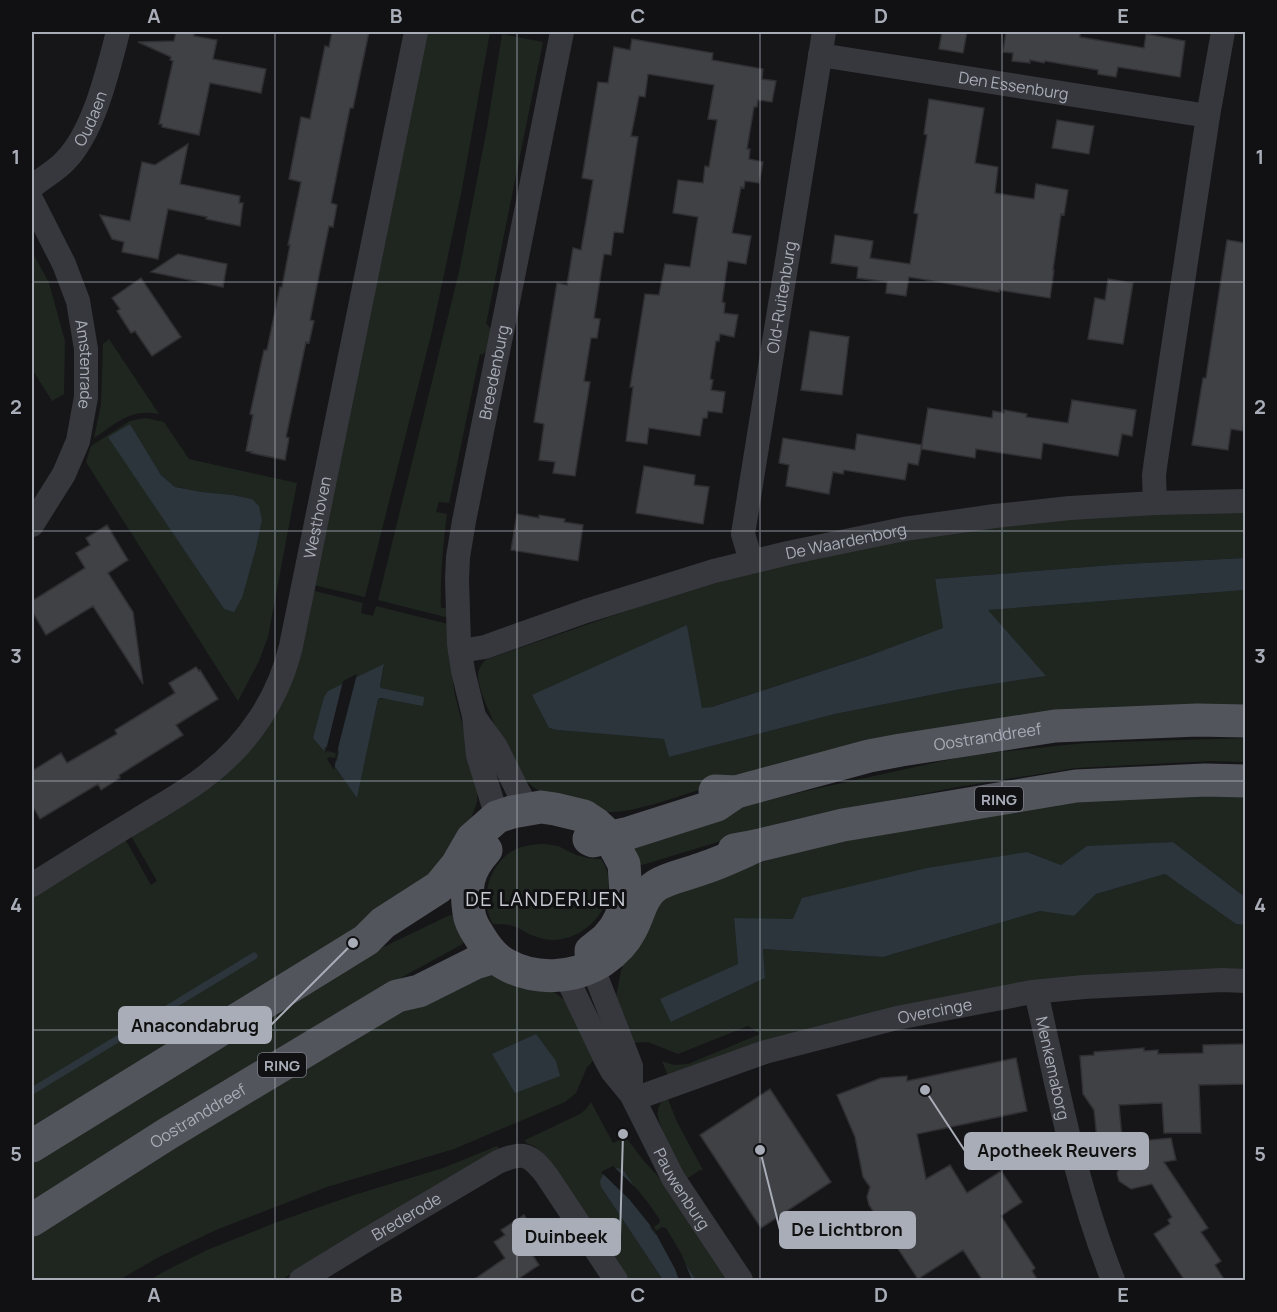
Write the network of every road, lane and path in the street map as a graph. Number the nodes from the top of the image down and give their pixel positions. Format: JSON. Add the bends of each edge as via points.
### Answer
{"nodes":[{"id":1,"x":118,"y":32,"type":"edge"},
{"id":2,"x":416,"y":32,"type":"edge"},
{"id":3,"x":562,"y":32,"type":"edge"},
{"id":4,"x":1223,"y":32,"type":"edge"},
{"id":5,"x":822,"y":43,"type":"edge"},
{"id":6,"x":1208,"y":116,"type":"junction"},
{"id":7,"x":32,"y":187,"type":"edge"},
{"id":8,"x":32,"y":201,"type":"edge"},
{"id":9,"x":1245,"y":501,"type":"edge"},
{"id":10,"x":1155,"y":503,"type":"junction"},
{"id":11,"x":32,"y":525,"type":"edge"},
{"id":12,"x":751,"y":561,"type":"junction"},
{"id":13,"x":460,"y":651,"type":"junction"},
{"id":14,"x":474,"y":716,"type":"junction"},
{"id":15,"x":1245,"y":720,"type":"edge"},
{"id":16,"x":1245,"y":781,"type":"edge"},
{"id":17,"x":528,"y":809,"type":"junction"},
{"id":18,"x":500,"y":827,"type":"junction"},
{"id":19,"x":603,"y":830,"type":"junction"},
{"id":20,"x":32,"y":885,"type":"edge"},
{"id":21,"x":457,"y":886,"type":"junction"},
{"id":22,"x":637,"y":886,"type":"junction"},
{"id":23,"x":490,"y":951,"type":"junction"},
{"id":24,"x":583,"y":964,"type":"junction"},
{"id":25,"x":1245,"y":981,"type":"edge"},
{"id":26,"x":1036,"y":992,"type":"junction"},
{"id":27,"x":632,"y":1097,"type":"junction"},
{"id":28,"x":32,"y":1146,"type":"edge"},
{"id":29,"x":32,"y":1220,"type":"edge"},
{"id":30,"x":301,"y":1281,"type":"edge"},
{"id":31,"x":616,"y":1281,"type":"edge"},
{"id":32,"x":741,"y":1281,"type":"edge"},
{"id":33,"x":1113,"y":1281,"type":"edge"}],
"edges":[{"from":1,"to":7,"type":"street","name":"Oudaen","via":[[84,137],[65,161]]},
{"from":2,"to":20,"type":"street","name":"Westhoven","via":[[291,646],[278,687],[244,740],[208,775]]},
{"from":3,"to":13,"type":"street","name":"Breedenburg","via":[[462,531],[457,579]]},
{"from":4,"to":6,"type":"street"},
{"from":5,"to":6,"type":"street","name":"Den Essenburg"},
{"from":5,"to":12,"type":"street","name":"Old-Ruitenburg","via":[[743,534]]},
{"from":6,"to":10,"type":"street","via":[[1154,475]]},
{"from":8,"to":11,"type":"street","name":"Amstenrade","via":[[78,301],[86,349],[86,397],[78,441],[64,474]]},
{"from":9,"to":10,"type":"street","name":"De Waardenborg"},
{"from":10,"to":12,"type":"street","name":"De Waardenborg","via":[[953,522]]},
{"from":12,"to":13,"type":"street","name":"De Waardenborg","via":[[586,611],[485,647]]},
{"from":13,"to":14,"type":"street","name":"Breedenburg"},
{"from":14,"to":17,"type":"street","name":"Breedenburg","via":[[496,747]]},
{"from":14,"to":18,"type":"street","name":"Breedenburg","via":[[478,755]]},
{"from":15,"to":19,"type":"main road","name":"Oostranddreef","via":[[1055,726],[901,750],[736,792],[717,805],[629,833]]},
{"from":16,"to":22,"type":"main road","number":"RING","via":[[1076,786],[843,825],[651,870]]},
{"from":17,"to":18,"type":"main road","via":[[512,812]]},
{"from":17,"to":19,"type":"main road","via":[[555,808],[584,816]]},
{"from":18,"to":19,"type":"main road","name":"Oostranddreef","via":[[515,831],[553,828],[593,840]]},
{"from":18,"to":21,"type":"main road","via":[[469,876]]},
{"from":19,"to":22,"type":"main road"},
{"from":21,"to":23,"type":"main road"},
{"from":21,"to":28,"type":"main road","via":[[383,938],[366,940]]},
{"from":22,"to":24,"type":"main road","number":"RING","via":[[630,932],[602,960]]},
{"from":23,"to":24,"type":"main road","number":"RING","via":[[499,944],[540,958],[574,958]]},
{"from":23,"to":29,"type":"main road","name":"Oostranddreef","number":"RING","via":[[474,946],[411,980],[398,996]]},
{"from":24,"to":27,"type":"street","name":"Pauwenburg","via":[[631,1066]]},
{"from":25,"to":26,"type":"street","name":"Overcinge"},
{"from":26,"to":27,"type":"street","name":"Overcinge","via":[[897,1018],[765,1052]]},
{"from":26,"to":33,"type":"street","name":"Menkemaborg","via":[[1079,1182]]},
{"from":27,"to":32,"type":"street","name":"Pauwenburg","via":[[673,1178]]},
{"from":30,"to":31,"type":"street","name":"Brederode","via":[[513,1156],[527,1156],[538,1165]]}]}
